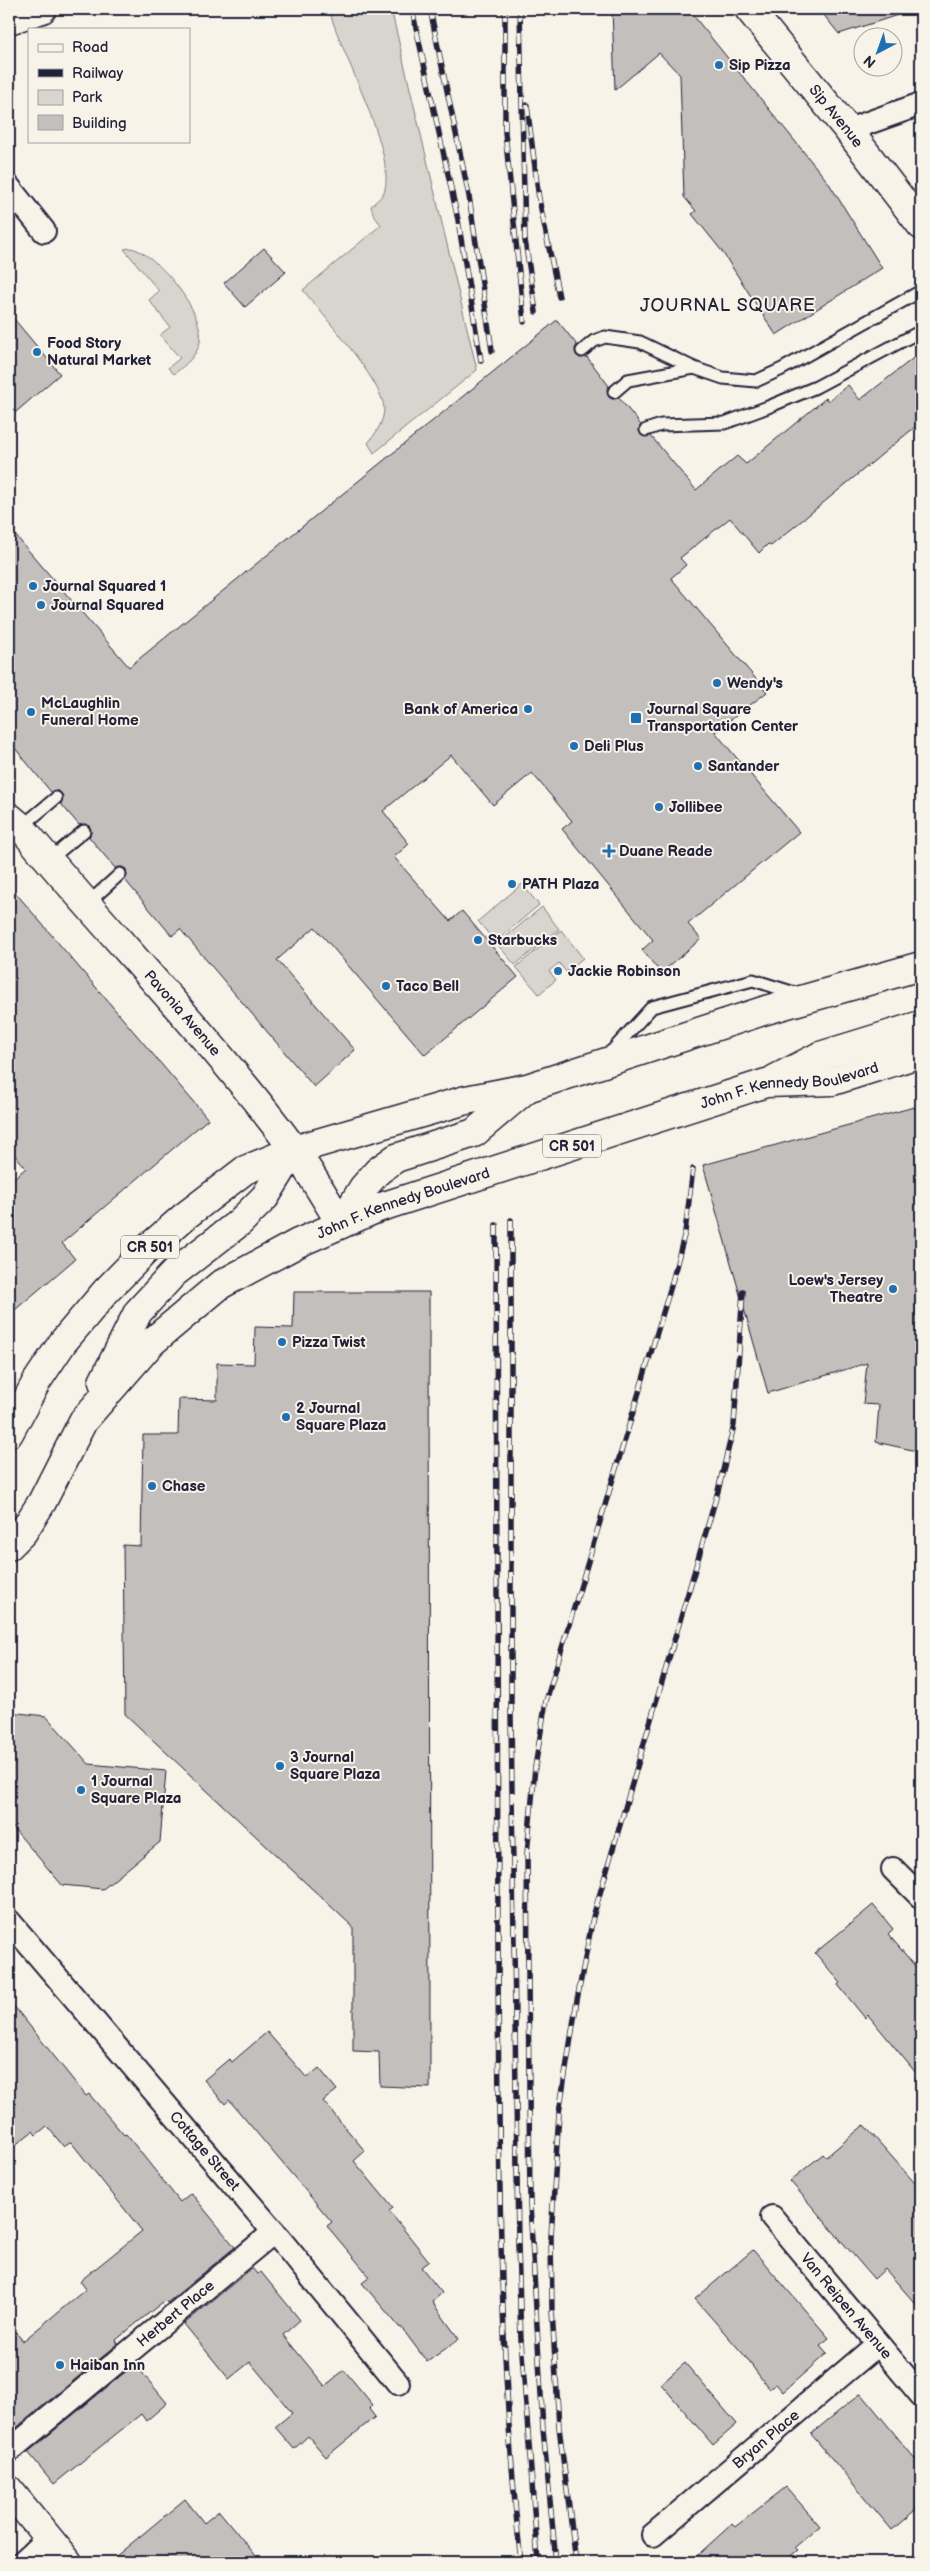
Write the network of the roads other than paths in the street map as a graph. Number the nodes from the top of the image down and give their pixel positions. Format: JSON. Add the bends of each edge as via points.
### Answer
{"nodes":[{"id":1,"x":42,"y":9,"type":"edge"},
{"id":2,"x":749,"y":9,"type":"edge"},
{"id":3,"x":9,"y":20,"type":"edge"},
{"id":4,"x":921,"y":104,"type":"edge"},
{"id":5,"x":848,"y":130,"type":"junction"},
{"id":6,"x":9,"y":188,"type":"edge"},
{"id":7,"x":921,"y":225,"type":"edge"},
{"id":8,"x":44,"y":230,"type":"dead end"},
{"id":9,"x":921,"y":291,"type":"edge"},
{"id":10,"x":921,"y":331,"type":"edge"},
{"id":11,"x":582,"y":351,"type":"dead end"},
{"id":12,"x":694,"y":368,"type":"junction"},
{"id":13,"x":614,"y":392,"type":"dead end"},
{"id":14,"x":646,"y":430,"type":"dead end"},
{"id":15,"x":56,"y":798,"type":"dead end"},
{"id":16,"x":15,"y":822,"type":"edge"},
{"id":17,"x":84,"y":831,"type":"dead end"},
{"id":18,"x":48,"y":860,"type":"junction"},
{"id":19,"x":120,"y":874,"type":"dead end"},
{"id":20,"x":87,"y":904,"type":"junction"},
{"id":21,"x":921,"y":966,"type":"edge"},
{"id":22,"x":812,"y":999,"type":"junction"},
{"id":23,"x":921,"y":1025,"type":"edge"},
{"id":24,"x":921,"y":1053,"type":"edge"},
{"id":25,"x":603,"y":1062,"type":"junction"},
{"id":26,"x":766,"y":1083,"type":"junction"},
{"id":27,"x":527,"y":1088,"type":"junction"},
{"id":28,"x":294,"y":1150,"type":"junction"},
{"id":29,"x":341,"y":1224,"type":"junction"},
{"id":30,"x":11,"y":1418,"type":"edge"},
{"id":31,"x":84,"y":1421,"type":"junction"},
{"id":32,"x":9,"y":1546,"type":"edge"},
{"id":33,"x":893,"y":1869,"type":"dead end"},
{"id":34,"x":921,"y":1898,"type":"edge"},
{"id":35,"x":9,"y":1921,"type":"edge"},
{"id":36,"x":772,"y":2217,"type":"dead end"},
{"id":37,"x":274,"y":2232,"type":"junction"},
{"id":38,"x":878,"y":2344,"type":"junction"},
{"id":39,"x":398,"y":2383,"type":"dead end"},
{"id":40,"x":921,"y":2395,"type":"edge"},
{"id":41,"x":9,"y":2451,"type":"edge"},
{"id":42,"x":9,"y":2490,"type":"edge"},
{"id":43,"x":653,"y":2535,"type":"dead end"},
{"id":44,"x":48,"y":2538,"type":"junction"},
{"id":45,"x":22,"y":2562,"type":"edge"},
{"id":46,"x":68,"y":2562,"type":"edge"}],
"edges":[{"from":1,"to":3,"type":"main road"},
{"from":2,"to":5,"type":"main road","name":"Sip Avenue"},
{"from":4,"to":5,"type":"street"},
{"from":5,"to":7,"type":"main road","name":"Sip Avenue"},
{"from":6,"to":8,"type":"street"},
{"from":9,"to":12,"type":"lane","via":[[756,381],[723,378]]},
{"from":10,"to":14,"type":"lane","via":[[816,387],[725,422],[662,424]]},
{"from":11,"to":12,"type":"lane","via":[[605,337],[640,342]]},
{"from":12,"to":13,"type":"lane","via":[[628,380]]},
{"from":15,"to":16,"type":"lane"},
{"from":16,"to":18,"type":"main road","name":"Pavonia Avenue"},
{"from":17,"to":18,"type":"lane"},
{"from":18,"to":20,"type":"main road","name":"Pavonia Avenue"},
{"from":19,"to":20,"type":"lane"},
{"from":20,"to":28,"type":"main road","name":"Pavonia Avenue","via":[[155,980]]},
{"from":21,"to":22,"type":"main road","number":"CR 501"},
{"from":22,"to":25,"type":"main road","number":"CR 501","via":[[766,1010]]},
{"from":22,"to":25,"type":"lane","via":[[753,980],[652,1007]]},
{"from":23,"to":26,"type":"main road","via":[[820,1056]]},
{"from":24,"to":26,"type":"main road","name":"John F. Kennedy Boulevard","number":"CR 501","via":[[833,1081]]},
{"from":25,"to":27,"type":"main road","number":"CR 501"},
{"from":26,"to":29,"type":"main road","name":"John F. Kennedy Boulevard","number":"CR 501","via":[[378,1208]]},
{"from":27,"to":28,"type":"main road","number":"CR 501","via":[[466,1100]]},
{"from":27,"to":29,"type":"main road","via":[[474,1133],[396,1158],[378,1171],[363,1188]]},
{"from":28,"to":29,"type":"main road","name":"Pavonia Avenue"},
{"from":28,"to":30,"type":"main road","number":"CR 501","via":[[245,1170],[146,1250],[63,1342]]},
{"from":28,"to":31,"type":"main road","via":[[265,1197],[240,1222],[174,1273],[138,1312]]},
{"from":29,"to":31,"type":"main road","name":"John F. Kennedy Boulevard","number":"CR 501","via":[[298,1242],[220,1285],[152,1342]]},
{"from":31,"to":32,"type":"main road","name":"John F. Kennedy Boulevard","number":"CR 501","via":[[42,1502],[23,1532]]},
{"from":33,"to":34,"type":"street"},
{"from":35,"to":37,"type":"street","name":"Cottage Street"},
{"from":36,"to":38,"type":"street","name":"Van Reipen Avenue"},
{"from":37,"to":39,"type":"street","name":"Cottage Street"},
{"from":37,"to":41,"type":"street","name":"Herbert Place"},
{"from":38,"to":40,"type":"street","name":"Van Reipen Avenue"},
{"from":38,"to":43,"type":"street","name":"Bryan Place"},
{"from":42,"to":44,"type":"main road"},
{"from":44,"to":45,"type":"street"},
{"from":44,"to":46,"type":"main road"}]}
